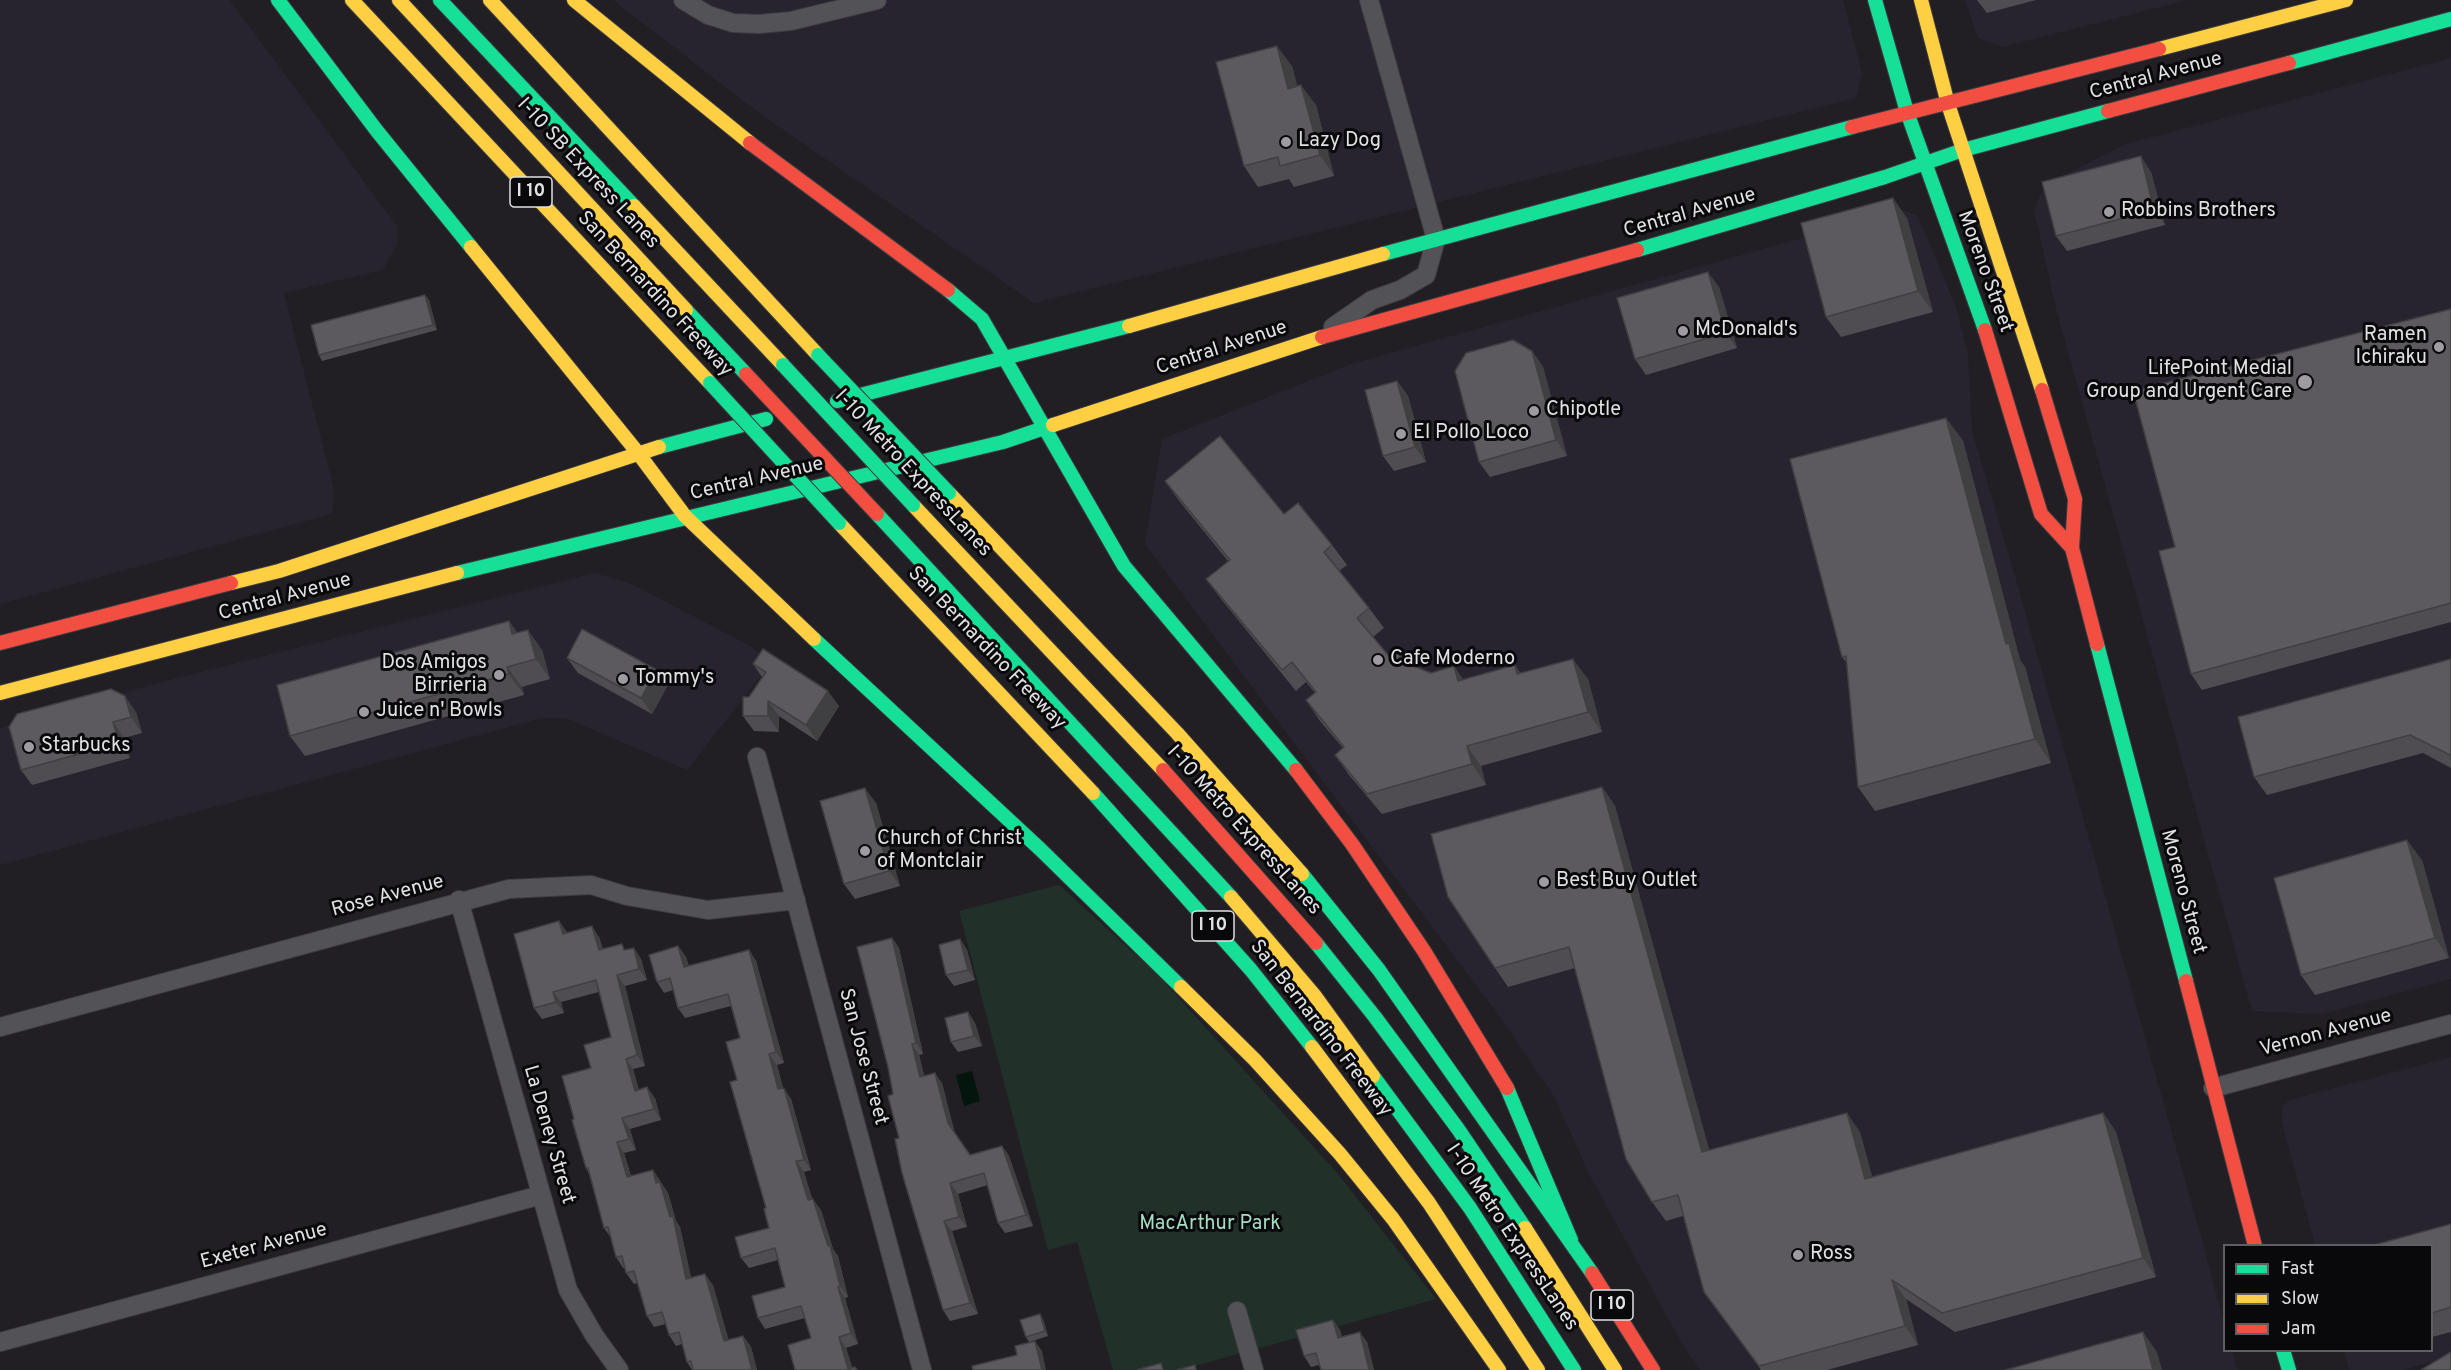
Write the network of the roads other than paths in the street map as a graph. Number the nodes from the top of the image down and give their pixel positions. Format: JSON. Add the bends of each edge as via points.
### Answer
{"nodes":[{"id":1,"x":278,"y":0,"type":"edge"},
{"id":2,"x":352,"y":0,"type":"edge"},
{"id":3,"x":399,"y":0,"type":"edge"},
{"id":4,"x":440,"y":0,"type":"edge"},
{"id":5,"x":490,"y":0,"type":"edge"},
{"id":6,"x":574,"y":0,"type":"edge"},
{"id":7,"x":683,"y":0,"type":"edge"},
{"id":8,"x":877,"y":0,"type":"edge"},
{"id":9,"x":1369,"y":0,"type":"edge"},
{"id":10,"x":1875,"y":0,"type":"edge"},
{"id":11,"x":1921,"y":0,"type":"edge"},
{"id":12,"x":2346,"y":0,"type":"edge"},
{"id":13,"x":2307,"y":5,"type":"edge"},
{"id":14,"x":2451,"y":19,"type":"edge"},
{"id":15,"x":1947,"y":104,"type":"junction"},
{"id":16,"x":1907,"y":112,"type":"junction"},
{"id":17,"x":1963,"y":150,"type":"junction"},
{"id":18,"x":1926,"y":162,"type":"junction"},
{"id":19,"x":1436,"y":239,"type":"junction"},
{"id":20,"x":1317,"y":339,"type":"junction"},
{"id":21,"x":1005,"y":357,"type":"junction"},
{"id":22,"x":783,"y":365,"type":"joint"},
{"id":23,"x":746,"y":374,"type":"joint"},
{"id":24,"x":1045,"y":428,"type":"junction"},
{"id":25,"x":638,"y":453,"type":"junction"},
{"id":26,"x":685,"y":516,"type":"junction"},
{"id":27,"x":2072,"y":548,"type":"junction"},
{"id":28,"x":0,"y":643,"type":"edge"},
{"id":29,"x":0,"y":693,"type":"edge"},
{"id":30,"x":757,"y":757,"type":"dead end"},
{"id":31,"x":459,"y":900,"type":"junction"},
{"id":32,"x":796,"y":900,"type":"junction"},
{"id":33,"x":2451,"y":1024,"type":"edge"},
{"id":34,"x":0,"y":1027,"type":"edge"},
{"id":35,"x":2213,"y":1088,"type":"junction"},
{"id":36,"x":541,"y":1195,"type":"junction"},
{"id":37,"x":1571,"y":1240,"type":"junction"},
{"id":38,"x":2255,"y":1244,"type":"edge"},
{"id":39,"x":1237,"y":1311,"type":"dead end"},
{"id":40,"x":0,"y":1342,"type":"edge"},
{"id":41,"x":2284,"y":1352,"type":"edge"},
{"id":42,"x":619,"y":1370,"type":"edge"},
{"id":43,"x":922,"y":1370,"type":"edge"},
{"id":44,"x":1254,"y":1370,"type":"edge"},
{"id":45,"x":1499,"y":1370,"type":"edge"},
{"id":46,"x":1538,"y":1370,"type":"edge"},
{"id":47,"x":1574,"y":1370,"type":"edge"},
{"id":48,"x":1615,"y":1370,"type":"edge"},
{"id":49,"x":1653,"y":1370,"type":"edge"},
{"id":50,"x":2289,"y":1370,"type":"edge"}],
"edges":[{"from":1,"to":25,"type":"main road","via":[[378,131]]},
{"from":2,"to":46,"type":"main road","name":"San Bernardino Freeway","number":"I 10","bridge":true,"via":[[1054,750],[1251,970],[1429,1203]]},
{"from":3,"to":23,"type":"main road","name":"I-10 SB Express Lanes"},
{"from":4,"to":22,"type":"main road","name":"I-10 SB Express Lanes"},
{"from":5,"to":37,"type":"main road","number":"I 10","bridge":true,"via":[[1285,853],[1453,1070]]},
{"from":6,"to":21,"type":"main road","via":[[755,147],[960,298],[982,320]]},
{"from":7,"to":8,"type":"street","via":[[708,15],[733,23],[759,24],[791,21]]},
{"from":9,"to":19,"type":"street"},
{"from":10,"to":16,"type":"main road","name":"Moreno Street"},
{"from":11,"to":15,"type":"main road","name":"Moreno Street"},
{"from":12,"to":13,"type":"main road","name":"Central Avenue"},
{"from":13,"to":15,"type":"main road","name":"Central Avenue"},
{"from":14,"to":17,"type":"main road","name":"Central Avenue"},
{"from":15,"to":16,"type":"main road","name":"Central Avenue"},
{"from":15,"to":17,"type":"main road","name":"Moreno Street"},
{"from":16,"to":18,"type":"main road","name":"Moreno Street"},
{"from":16,"to":19,"type":"main road","name":"Central Avenue"},
{"from":17,"to":18,"type":"main road","name":"Central Avenue"},
{"from":17,"to":27,"type":"main road","name":"Moreno Street","via":[[2075,499]]},
{"from":18,"to":20,"type":"main road","name":"Central Avenue","via":[[1574,269]]},
{"from":18,"to":27,"type":"main road","name":"Moreno Street","via":[[2000,375],[2042,513]]},
{"from":19,"to":20,"type":"street","via":[[1426,275],[1372,300]]},
{"from":19,"to":21,"type":"main road","name":"Central Avenue"},
{"from":20,"to":24,"type":"main road","name":"Central Avenue"},
{"from":21,"to":24,"type":"main road"},
{"from":21,"to":25,"type":"main road","name":"Central Avenue"},
{"from":22,"to":48,"type":"main road","name":"I-10 Metro ExpressLanes","bridge":true,"via":[[1200,809],[1297,920],[1458,1130]]},
{"from":23,"to":47,"type":"main road","name":"I-10 Metro ExpressLanes","bridge":true,"via":[[1227,892],[1315,996],[1470,1208]]},
{"from":24,"to":26,"type":"main road","name":"Central Avenue","via":[[1003,442]]},
{"from":24,"to":37,"type":"main road","via":[[1124,566],[1304,780],[1424,951],[1502,1075]]},
{"from":25,"to":26,"type":"main road"},
{"from":25,"to":28,"type":"main road","name":"Central Avenue","via":[[279,570]]},
{"from":26,"to":29,"type":"main road","name":"Central Avenue"},
{"from":26,"to":45,"type":"main road","via":[[1066,874],[1256,1060],[1393,1219]]},
{"from":27,"to":35,"type":"main road","name":"Moreno Street"},
{"from":30,"to":32,"type":"street","name":"San Jose Street"},
{"from":31,"to":32,"type":"street","name":"Rose Avenue","via":[[509,889],[591,885],[627,896],[708,910]]},
{"from":31,"to":34,"type":"street","name":"Rose Avenue"},
{"from":31,"to":36,"type":"street","name":"La Deney Street"},
{"from":32,"to":43,"type":"street","name":"San Jose Street"},
{"from":33,"to":35,"type":"street","name":"Vernon Avenue"},
{"from":35,"to":38,"type":"main road","name":"Moreno Street"},
{"from":36,"to":40,"type":"street","name":"Exeter Avenue"},
{"from":36,"to":42,"type":"street","name":"La Deney Street","via":[[568,1290]]},
{"from":37,"to":49,"type":"main road","number":"I 10"},
{"from":39,"to":44,"type":"street"},
{"from":41,"to":50,"type":"main road"}]}
